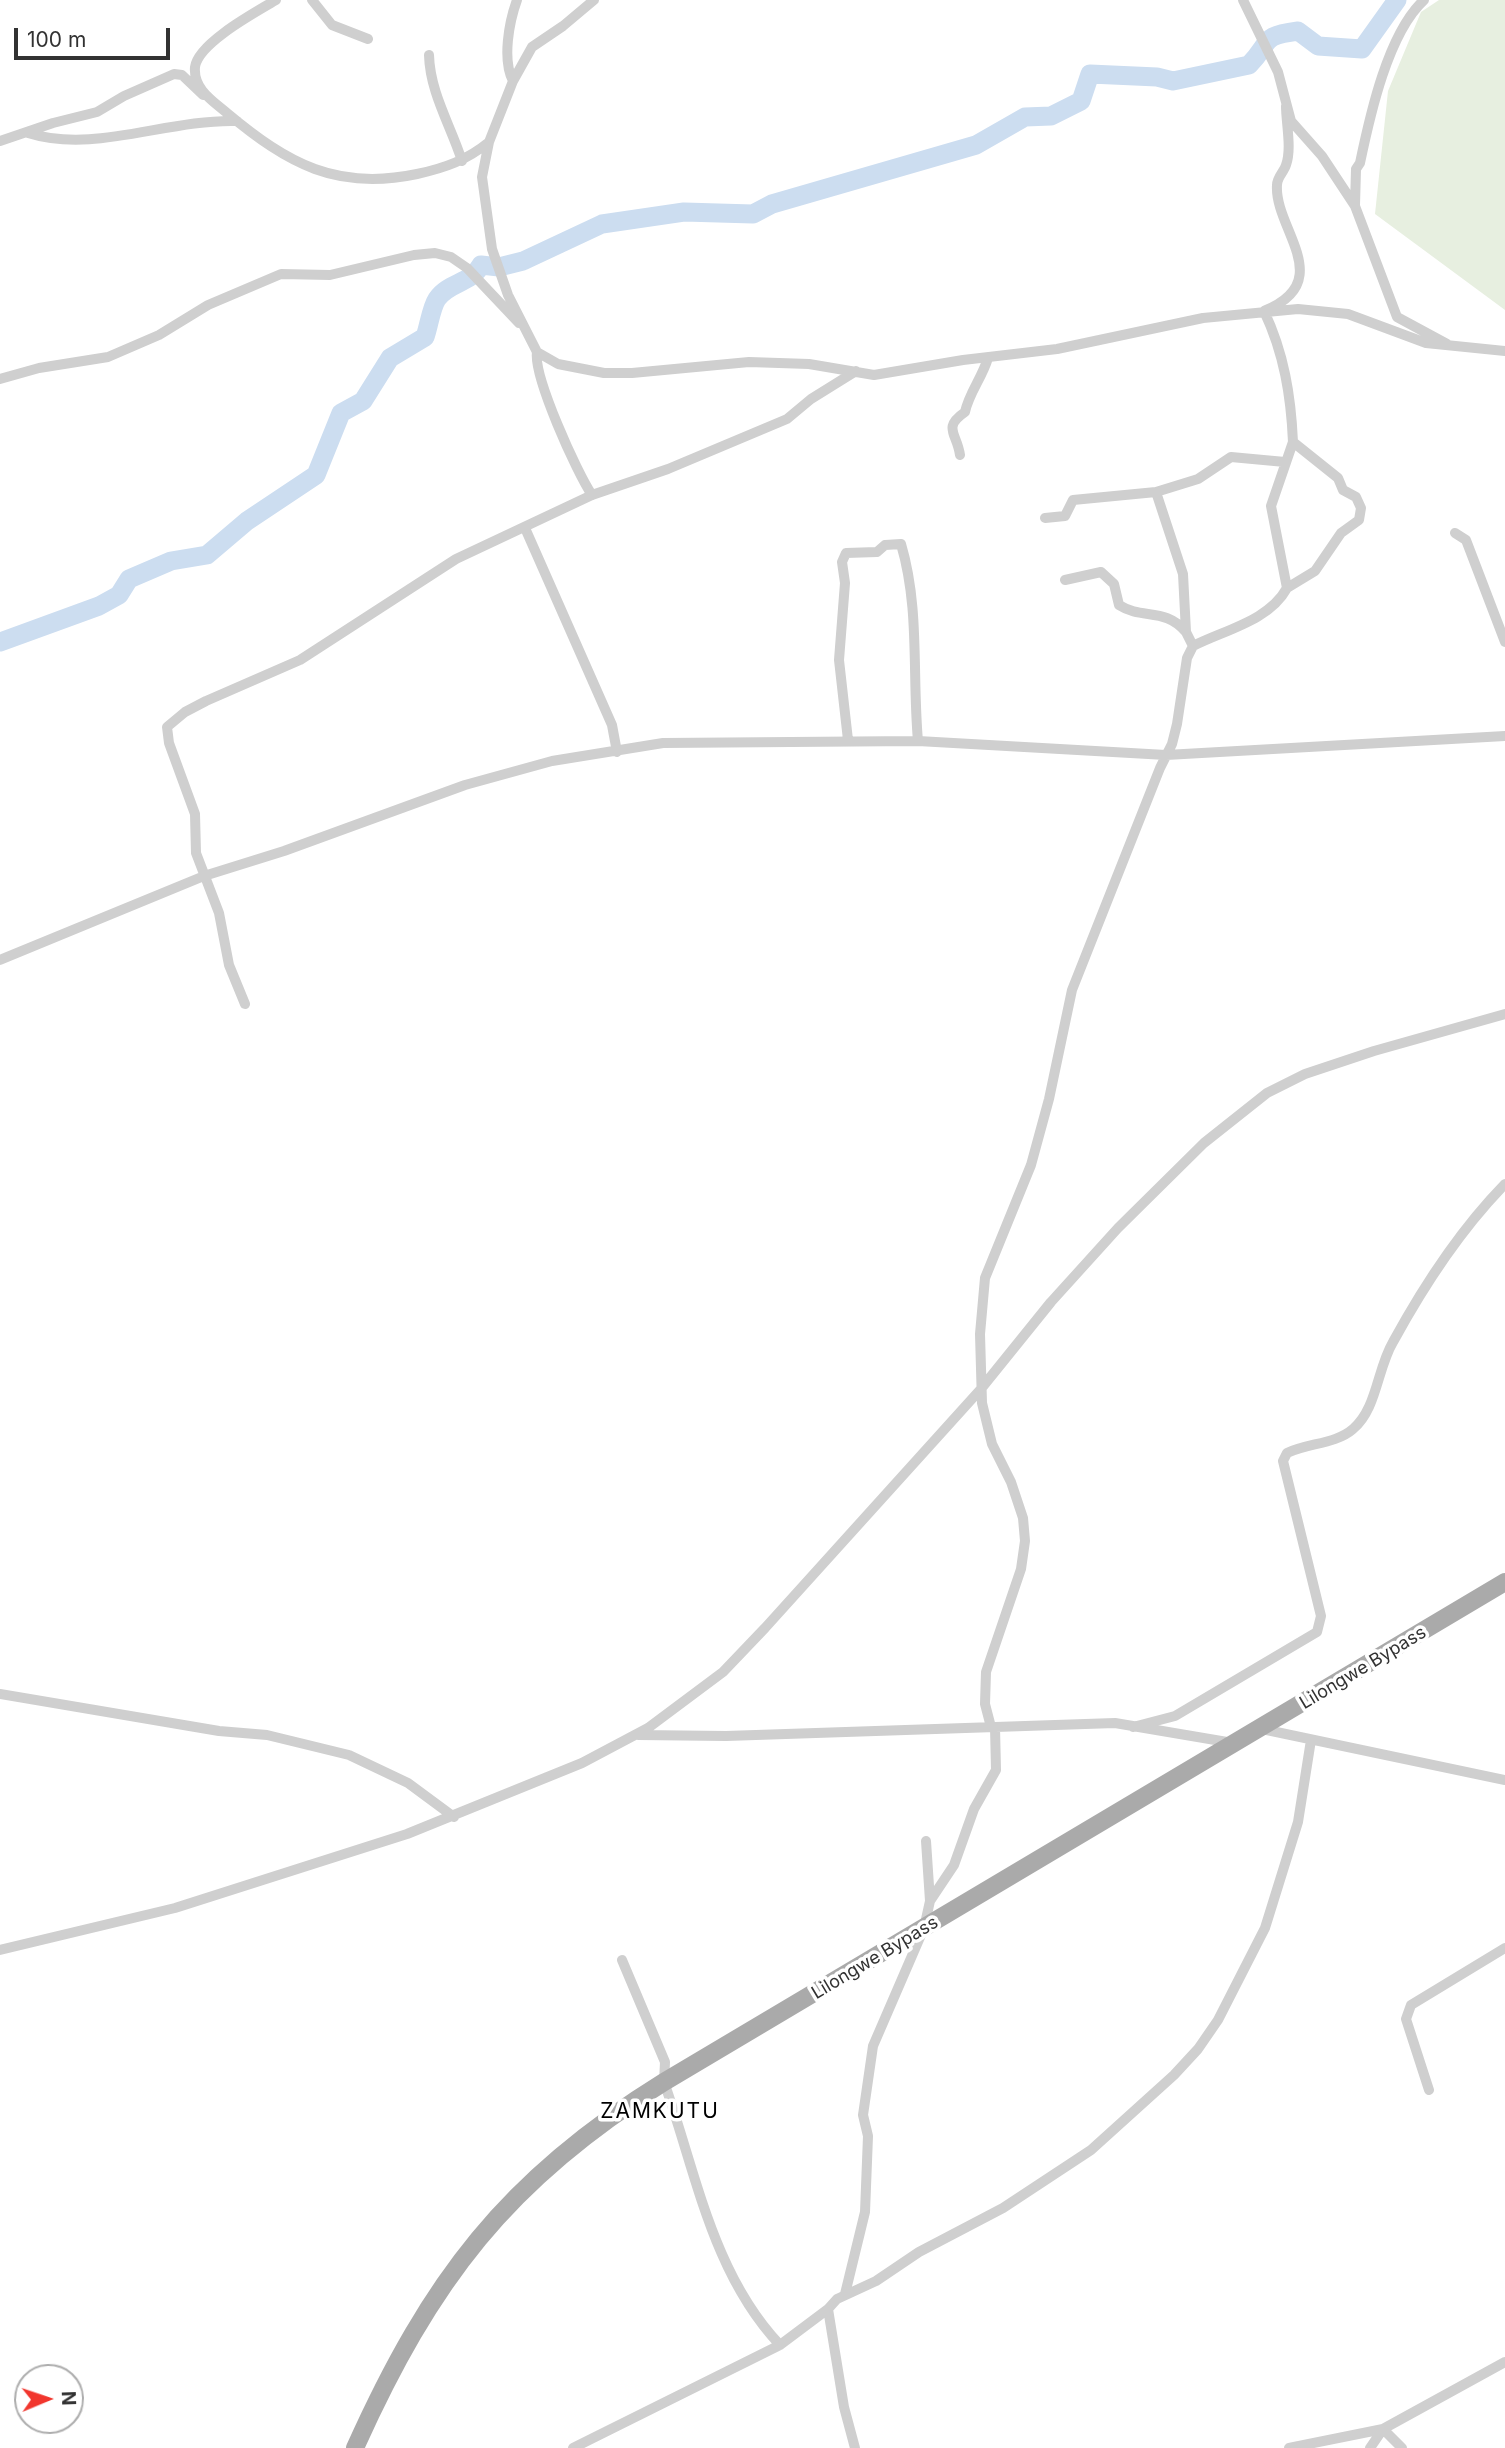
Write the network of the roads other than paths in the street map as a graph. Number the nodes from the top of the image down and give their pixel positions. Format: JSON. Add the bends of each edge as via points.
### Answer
{"nodes":[{"id":1,"x":276,"y":0,"type":"edge"},
{"id":2,"x":312,"y":0,"type":"edge"},
{"id":3,"x":517,"y":0,"type":"edge"},
{"id":4,"x":594,"y":0,"type":"edge"},
{"id":5,"x":1243,"y":0,"type":"edge"},
{"id":6,"x":1424,"y":0,"type":"edge"},
{"id":7,"x":368,"y":39,"type":"dead end"},
{"id":8,"x":429,"y":55,"type":"dead end"},
{"id":9,"x":513,"y":81,"type":"junction"},
{"id":10,"x":204,"y":95,"type":"junction"},
{"id":11,"x":1286,"y":106,"type":"junction"},
{"id":12,"x":237,"y":121,"type":"junction"},
{"id":13,"x":28,"y":133,"type":"junction"},
{"id":14,"x":0,"y":141,"type":"edge"},
{"id":15,"x":489,"y":142,"type":"junction"},
{"id":16,"x":462,"y":161,"type":"junction"},
{"id":17,"x":1356,"y":169,"type":"junction"},
{"id":18,"x":1331,"y":170,"type":"junction"},
{"id":19,"x":1355,"y":206,"type":"junction"},
{"id":20,"x":1264,"y":311,"type":"junction"},
{"id":21,"x":522,"y":327,"type":"junction"},
{"id":22,"x":1452,"y":348,"type":"junction"},
{"id":23,"x":1505,"y":351,"type":"edge"},
{"id":24,"x":537,"y":352,"type":"junction"},
{"id":25,"x":988,"y":358,"type":"junction"},
{"id":26,"x":856,"y":371,"type":"junction"},
{"id":27,"x":0,"y":379,"type":"edge"},
{"id":28,"x":1293,"y":442,"type":"junction"},
{"id":29,"x":960,"y":455,"type":"dead end"},
{"id":30,"x":1285,"y":462,"type":"junction"},
{"id":31,"x":1156,"y":492,"type":"junction"},
{"id":32,"x":592,"y":495,"type":"junction"},
{"id":33,"x":1045,"y":518,"type":"dead end"},
{"id":34,"x":525,"y":528,"type":"junction"},
{"id":35,"x":1455,"y":533,"type":"dead end"},
{"id":36,"x":1065,"y":580,"type":"dead end"},
{"id":37,"x":1287,"y":588,"type":"junction"},
{"id":38,"x":1186,"y":632,"type":"junction"},
{"id":39,"x":1505,"y":642,"type":"edge"},
{"id":40,"x":1193,"y":646,"type":"junction"},
{"id":41,"x":1505,"y":736,"type":"edge"},
{"id":42,"x":848,"y":740,"type":"junction"},
{"id":43,"x":918,"y":741,"type":"junction"},
{"id":44,"x":617,"y":752,"type":"junction"},
{"id":45,"x":1166,"y":755,"type":"junction"},
{"id":46,"x":204,"y":876,"type":"junction"},
{"id":47,"x":0,"y":960,"type":"edge"},
{"id":48,"x":245,"y":1004,"type":"dead end"},
{"id":49,"x":1505,"y":1014,"type":"edge"},
{"id":50,"x":1505,"y":1184,"type":"edge"},
{"id":51,"x":980,"y":1390,"type":"junction"},
{"id":52,"x":1505,"y":1582,"type":"edge"},
{"id":53,"x":0,"y":1694,"type":"edge"},
{"id":54,"x":993,"y":1727,"type":"junction"},
{"id":55,"x":1133,"y":1727,"type":"junction"},
{"id":56,"x":1262,"y":1729,"type":"junction"},
{"id":57,"x":636,"y":1735,"type":"junction"},
{"id":58,"x":1311,"y":1740,"type":"junction"},
{"id":59,"x":1236,"y":1744,"type":"junction"},
{"id":60,"x":1505,"y":1780,"type":"edge"},
{"id":61,"x":454,"y":1816,"type":"junction"},
{"id":62,"x":926,"y":1841,"type":"dead end"},
{"id":63,"x":930,"y":1901,"type":"junction"},
{"id":64,"x":924,"y":1928,"type":"junction"},
{"id":65,"x":1505,"y":1948,"type":"edge"},
{"id":66,"x":0,"y":1950,"type":"edge"},
{"id":67,"x":622,"y":1959,"type":"dead end"},
{"id":68,"x":664,"y":2082,"type":"junction"},
{"id":69,"x":1429,"y":2090,"type":"dead end"},
{"id":70,"x":845,"y":2294,"type":"junction"},
{"id":71,"x":828,"y":2309,"type":"junction"},
{"id":72,"x":780,"y":2345,"type":"junction"},
{"id":73,"x":1505,"y":2362,"type":"edge"},
{"id":74,"x":1383,"y":2429,"type":"junction"},
{"id":75,"x":355,"y":2448,"type":"edge"},
{"id":76,"x":573,"y":2448,"type":"edge"},
{"id":77,"x":856,"y":2448,"type":"edge"},
{"id":78,"x":1289,"y":2448,"type":"edge"},
{"id":79,"x":1370,"y":2448,"type":"edge"},
{"id":80,"x":1402,"y":2448,"type":"edge"}],
"edges":[{"from":1,"to":10,"type":"street","via":[[211,43],[195,64]]},
{"from":2,"to":7,"type":"street","via":[[332,25]]},
{"from":3,"to":9,"type":"street","via":[[509,46]]},
{"from":4,"to":9,"type":"street","via":[[531,47]]},
{"from":5,"to":11,"type":"street","via":[[1278,72]]},
{"from":6,"to":17,"type":"street","via":[[1413,10],[1392,54]]},
{"from":8,"to":16,"type":"street","via":[[430,80]]},
{"from":9,"to":15,"type":"street"},
{"from":10,"to":12,"type":"street"},
{"from":10,"to":13,"type":"street","via":[[182,75],[174,74],[97,112]]},
{"from":11,"to":18,"type":"street","via":[[1291,121]]},
{"from":11,"to":20,"type":"street","via":[[1288,150],[1277,182],[1299,273],[1290,296]]},
{"from":12,"to":13,"type":"street","via":[[149,128],[85,142]]},
{"from":12,"to":16,"type":"street","via":[[289,156],[344,179],[393,179]]},
{"from":13,"to":14,"type":"street"},
{"from":15,"to":16,"type":"street"},
{"from":15,"to":21,"type":"street","via":[[482,177],[492,249]]},
{"from":17,"to":18,"type":"street"},
{"from":17,"to":19,"type":"street"},
{"from":18,"to":19,"type":"street"},
{"from":19,"to":22,"type":"street","via":[[1397,317]]},
{"from":20,"to":22,"type":"street","via":[[1331,310]]},
{"from":20,"to":25,"type":"street"},
{"from":20,"to":28,"type":"street","via":[[1286,373]]},
{"from":21,"to":24,"type":"street"},
{"from":21,"to":27,"type":"street","via":[[467,268],[451,257],[425,254],[330,275],[281,274],[208,305],[159,335],[108,358]]},
{"from":22,"to":23,"type":"street"},
{"from":24,"to":26,"type":"street","via":[[558,364],[604,373],[749,362]]},
{"from":24,"to":32,"type":"street","via":[[539,372],[558,426]]},
{"from":25,"to":26,"type":"street","via":[[874,374]]},
{"from":25,"to":29,"type":"street","via":[[965,412],[951,427]]},
{"from":26,"to":32,"type":"street","via":[[787,419]]},
{"from":28,"to":30,"type":"street"},
{"from":28,"to":37,"type":"street","via":[[1338,478],[1361,508],[1359,520],[1340,533],[1315,570]]},
{"from":30,"to":31,"type":"street","via":[[1231,457],[1198,480]]},
{"from":30,"to":37,"type":"street","via":[[1271,506]]},
{"from":31,"to":33,"type":"street","via":[[1073,500],[1065,516]]},
{"from":31,"to":38,"type":"street","via":[[1183,574]]},
{"from":32,"to":34,"type":"street"},
{"from":34,"to":44,"type":"street","via":[[612,725]]},
{"from":34,"to":46,"type":"street","via":[[456,559],[300,660],[206,701],[167,727],[195,814],[195,853]]},
{"from":35,"to":39,"type":"street","via":[[1466,540]]},
{"from":36,"to":38,"type":"street","via":[[1101,572],[1114,584],[1119,605],[1163,615]]},
{"from":37,"to":40,"type":"street","via":[[1248,622]]},
{"from":38,"to":40,"type":"street"},
{"from":40,"to":45,"type":"street","via":[[1186,658],[1177,724]]},
{"from":41,"to":45,"type":"street"},
{"from":42,"to":43,"type":"street"},
{"from":42,"to":43,"type":"street","via":[[839,660],[845,583],[842,562],[846,553],[877,552],[885,545],[901,544],[909,573],[917,662]]},
{"from":42,"to":44,"type":"street","via":[[686,741]]},
{"from":43,"to":45,"type":"street"},
{"from":44,"to":46,"type":"street","via":[[552,761],[484,779]]},
{"from":45,"to":51,"type":"street","via":[[1072,990],[1031,1165],[989,1261],[980,1334]]},
{"from":46,"to":47,"type":"street"},
{"from":46,"to":48,"type":"street"},
{"from":49,"to":51,"type":"street","via":[[1335,1063],[1267,1093],[1204,1143],[1118,1228]]},
{"from":50,"to":55,"type":"street","via":[[1458,1241],[1393,1341],[1364,1418],[1336,1438],[1287,1452],[1283,1461],[1321,1616],[1317,1632],[1175,1716]]},
{"from":51,"to":54,"type":"street","via":[[992,1444],[1011,1482],[1025,1528],[1021,1569],[986,1672],[985,1704]]},
{"from":51,"to":57,"type":"street","via":[[723,1672]]},
{"from":52,"to":56,"type":"main road","name":"Lilongwe Bypass"},
{"from":53,"to":61,"type":"street","via":[[282,1738],[349,1755],[408,1783]]},
{"from":54,"to":55,"type":"street","via":[[1115,1723]]},
{"from":54,"to":57,"type":"street"},
{"from":54,"to":63,"type":"street","via":[[996,1770],[974,1809],[954,1865]]},
{"from":55,"to":59,"type":"street"},
{"from":56,"to":58,"type":"street"},
{"from":56,"to":59,"type":"main road","name":"Lilongwe Bypass"},
{"from":57,"to":61,"type":"street","via":[[582,1763]]},
{"from":58,"to":60,"type":"street"},
{"from":58,"to":70,"type":"street","via":[[1297,1822],[1265,1928],[1198,2049],[1075,2162],[876,2281]]},
{"from":59,"to":64,"type":"main road","name":"Lilongwe Bypass"},
{"from":61,"to":66,"type":"street","via":[[175,1908]]},
{"from":62,"to":63,"type":"street"},
{"from":63,"to":64,"type":"street"},
{"from":64,"to":68,"type":"main road","name":"Lilongwe Bypass"},
{"from":64,"to":70,"type":"street","via":[[873,2046],[863,2115],[868,2136],[865,2212]]},
{"from":65,"to":69,"type":"street","via":[[1411,2005],[1406,2020]]},
{"from":67,"to":68,"type":"street","via":[[665,2062]]},
{"from":68,"to":72,"type":"street","via":[[711,2231],[760,2323]]},
{"from":68,"to":75,"type":"main road","name":"Lilongwe Bypass","via":[[578,2140],[505,2206],[458,2262],[411,2334]]},
{"from":70,"to":71,"type":"street"},
{"from":71,"to":72,"type":"street"},
{"from":71,"to":77,"type":"street","via":[[844,2407]]},
{"from":72,"to":76,"type":"street"},
{"from":73,"to":74,"type":"street"},
{"from":74,"to":78,"type":"street"},
{"from":74,"to":79,"type":"street"},
{"from":74,"to":80,"type":"street"}]}
